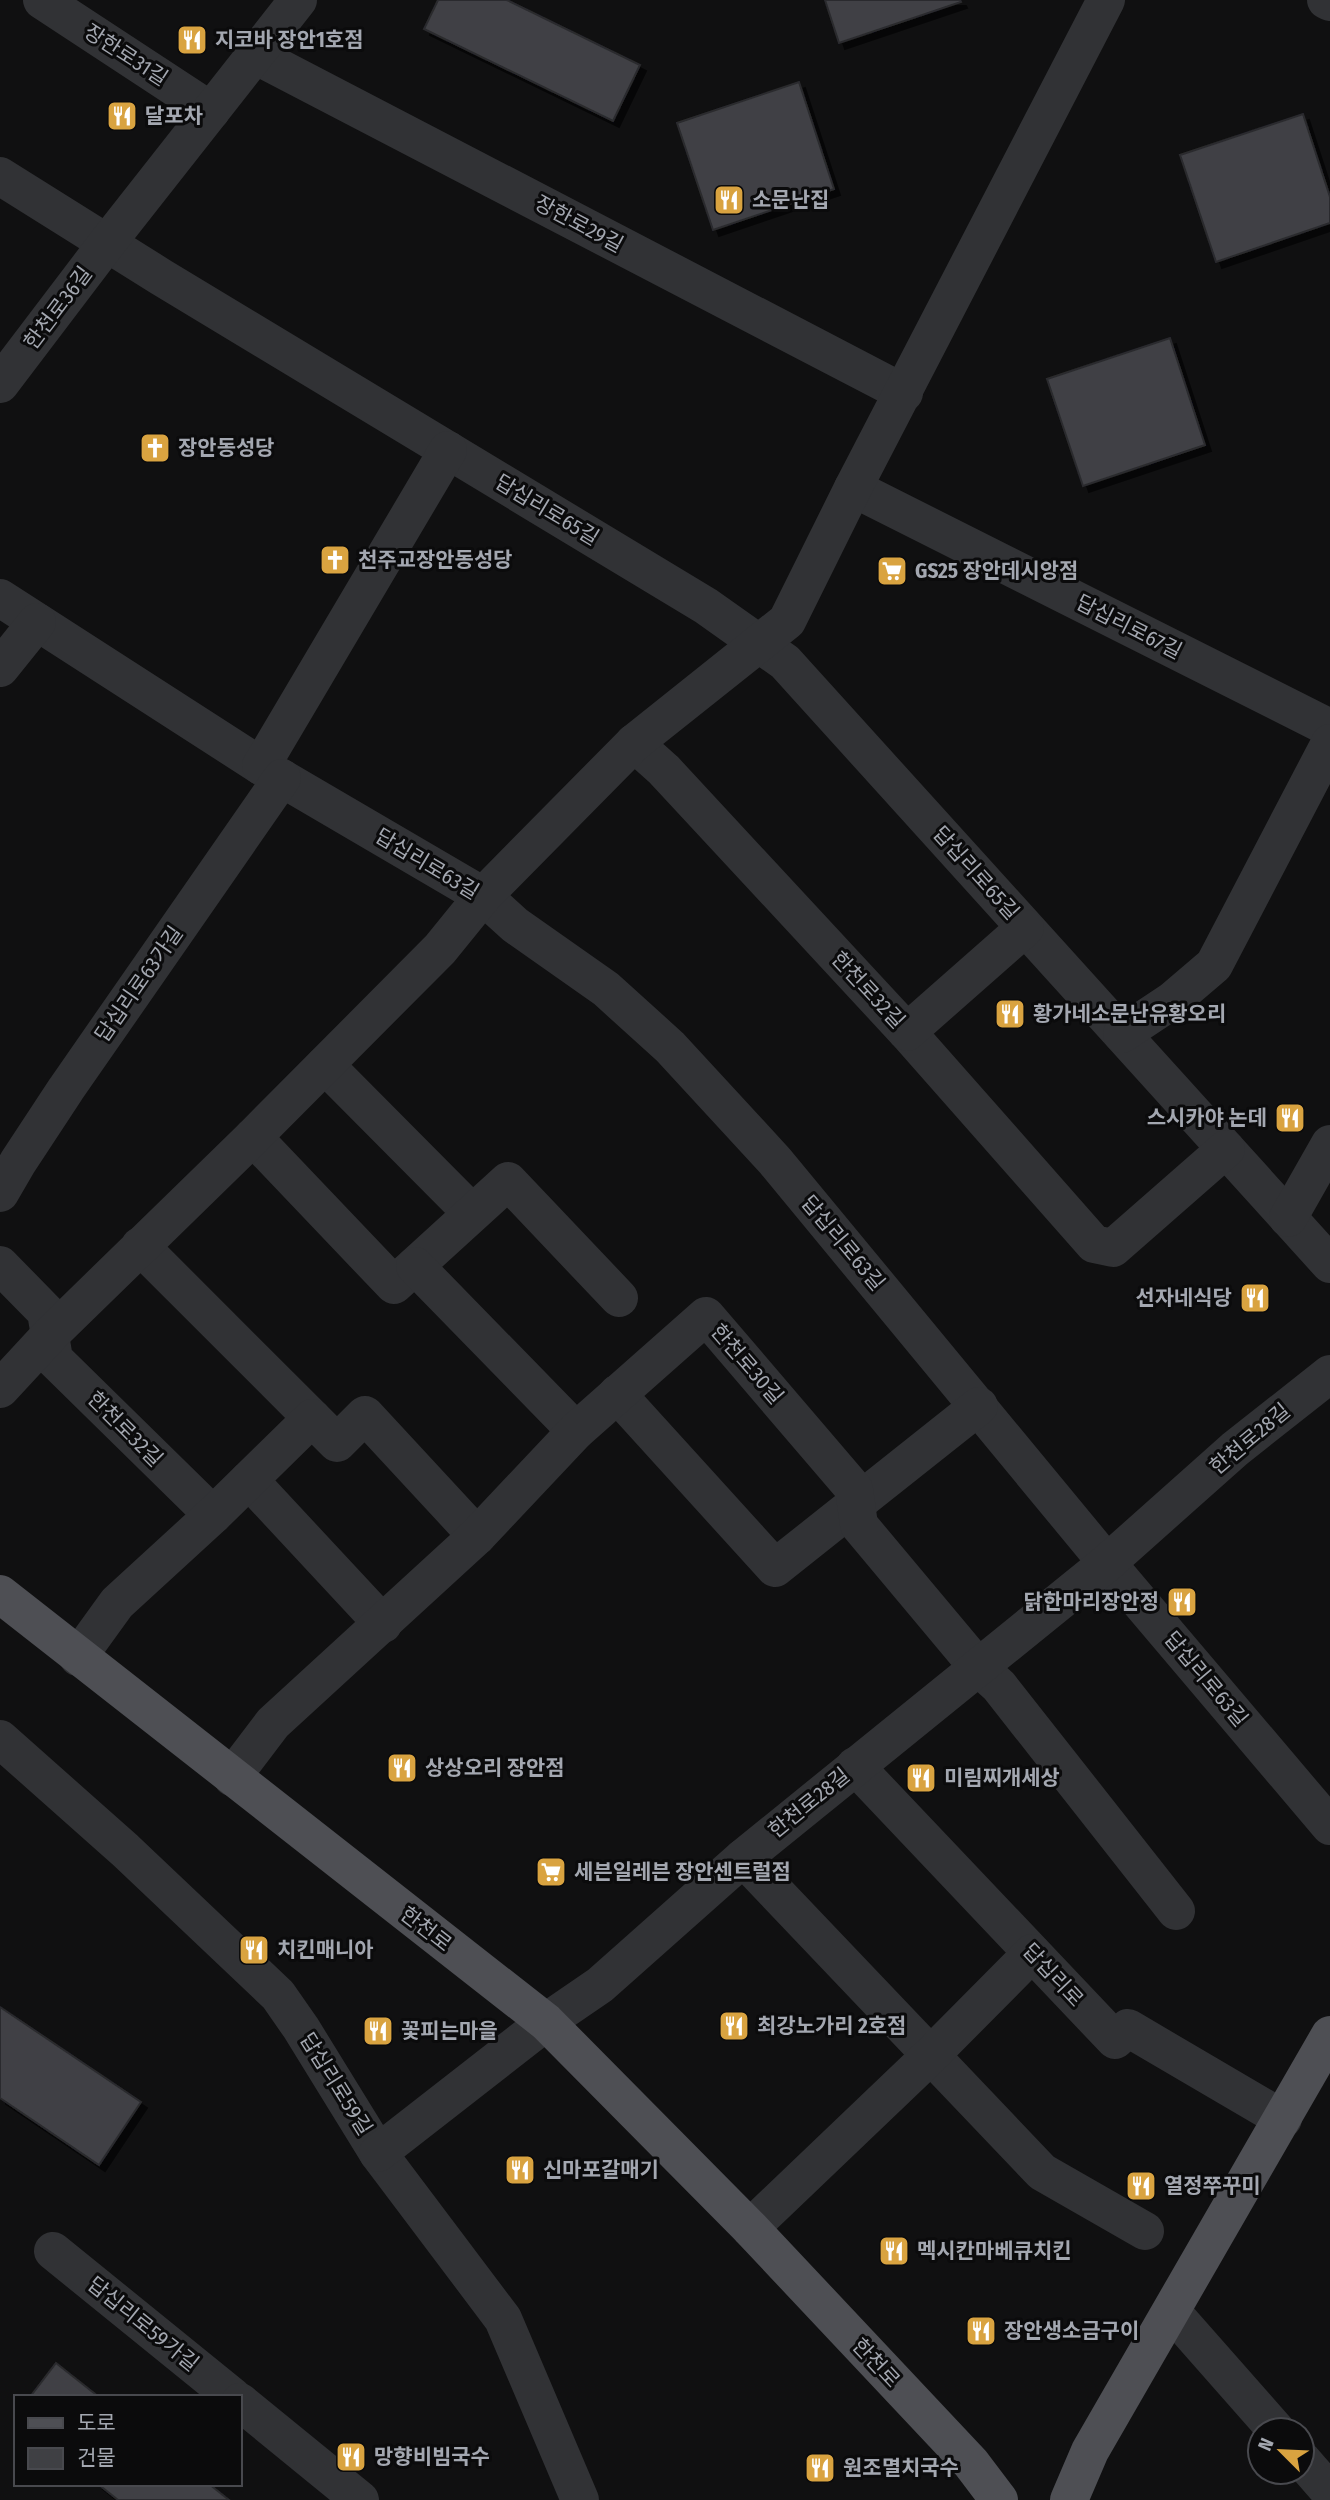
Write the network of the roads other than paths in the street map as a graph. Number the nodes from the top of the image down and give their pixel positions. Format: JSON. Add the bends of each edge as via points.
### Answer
{"nodes":[{"id":1,"x":42,"y":0,"type":"edge"},
{"id":2,"x":298,"y":0,"type":"edge"},
{"id":3,"x":1106,"y":0,"type":"edge"},
{"id":4,"x":255,"y":55,"type":"junction"},
{"id":5,"x":211,"y":111,"type":"junction"},
{"id":6,"x":0,"y":176,"type":"edge"},
{"id":7,"x":107,"y":243,"type":"junction"},
{"id":8,"x":3,"y":375,"type":"edge"},
{"id":9,"x":904,"y":393,"type":"junction"},
{"id":10,"x":448,"y":450,"type":"junction"},
{"id":11,"x":853,"y":488,"type":"junction"},
{"id":12,"x":0,"y":598,"type":"edge"},
{"id":13,"x":37,"y":622,"type":"junction"},
{"id":14,"x":758,"y":643,"type":"junction"},
{"id":15,"x":0,"y":668,"type":"edge"},
{"id":16,"x":1330,"y":728,"type":"edge"},
{"id":17,"x":634,"y":743,"type":"junction"},
{"id":18,"x":1330,"y":743,"type":"edge"},
{"id":19,"x":272,"y":772,"type":"junction"},
{"id":20,"x":483,"y":896,"type":"junction"},
{"id":21,"x":1025,"y":928,"type":"junction"},
{"id":22,"x":907,"y":1032,"type":"junction"},
{"id":23,"x":1122,"y":1034,"type":"junction"},
{"id":24,"x":325,"y":1065,"type":"junction"},
{"id":25,"x":253,"y":1137,"type":"junction"},
{"id":26,"x":1330,"y":1144,"type":"edge"},
{"id":27,"x":1226,"y":1149,"type":"junction"},
{"id":28,"x":0,"y":1193,"type":"edge"},
{"id":29,"x":472,"y":1213,"type":"junction"},
{"id":30,"x":1288,"y":1218,"type":"junction"},
{"id":31,"x":140,"y":1246,"type":"junction"},
{"id":32,"x":1330,"y":1264,"type":"edge"},
{"id":33,"x":0,"y":1265,"type":"edge"},
{"id":34,"x":405,"y":1275,"type":"junction"},
{"id":35,"x":619,"y":1298,"type":"dead end"},
{"id":36,"x":50,"y":1335,"type":"junction"},
{"id":37,"x":1330,"y":1374,"type":"edge"},
{"id":38,"x":0,"y":1389,"type":"edge"},
{"id":39,"x":617,"y":1394,"type":"junction"},
{"id":40,"x":979,"y":1406,"type":"junction"},
{"id":41,"x":312,"y":1418,"type":"junction"},
{"id":42,"x":576,"y":1431,"type":"junction"},
{"id":43,"x":249,"y":1480,"type":"junction"},
{"id":44,"x":856,"y":1506,"type":"junction"},
{"id":45,"x":213,"y":1515,"type":"junction"},
{"id":46,"x":477,"y":1536,"type":"junction"},
{"id":47,"x":1107,"y":1563,"type":"junction"},
{"id":48,"x":0,"y":1594,"type":"edge"},
{"id":49,"x":383,"y":1624,"type":"junction"},
{"id":50,"x":78,"y":1657,"type":"junction"},
{"id":51,"x":978,"y":1666,"type":"junction"},
{"id":52,"x":0,"y":1739,"type":"edge"},
{"id":53,"x":855,"y":1766,"type":"junction"},
{"id":54,"x":232,"y":1777,"type":"junction"},
{"id":55,"x":1330,"y":1826,"type":"edge"},
{"id":56,"x":743,"y":1858,"type":"junction"},
{"id":57,"x":1176,"y":1911,"type":"dead end"},
{"id":58,"x":1032,"y":1953,"type":"junction"},
{"id":59,"x":545,"y":2022,"type":"junction"},
{"id":60,"x":1330,"y":2035,"type":"edge"},
{"id":61,"x":929,"y":2056,"type":"junction"},
{"id":62,"x":1283,"y":2119,"type":"junction"},
{"id":63,"x":378,"y":2153,"type":"junction"},
{"id":64,"x":750,"y":2228,"type":"junction"},
{"id":65,"x":1145,"y":2231,"type":"dead end"},
{"id":66,"x":52,"y":2251,"type":"dead end"},
{"id":67,"x":1172,"y":2312,"type":"junction"},
{"id":68,"x":231,"y":2395,"type":"edge"},
{"id":69,"x":242,"y":2404,"type":"edge"},
{"id":70,"x":1264,"y":2416,"type":"edge"},
{"id":71,"x":1316,"y":2476,"type":"edge"},
{"id":72,"x":1330,"y":2492,"type":"edge"},
{"id":73,"x":360,"y":2500,"type":"edge"},
{"id":74,"x":580,"y":2500,"type":"edge"},
{"id":75,"x":999,"y":2500,"type":"edge"},
{"id":76,"x":1069,"y":2500,"type":"edge"}],
"edges":[{"from":1,"to":5,"type":"street","name":"장한로31길"},
{"from":2,"to":4,"type":"street"},
{"from":3,"to":9,"type":"street"},
{"from":4,"to":5,"type":"street"},
{"from":4,"to":9,"type":"street","name":"장한로29길"},
{"from":5,"to":7,"type":"street"},
{"from":6,"to":7,"type":"street","name":"답십리로65길"},
{"from":7,"to":8,"type":"street","name":"한천로36길"},
{"from":7,"to":10,"type":"street","name":"답십리로65길"},
{"from":9,"to":11,"type":"street"},
{"from":10,"to":14,"type":"street","name":"답십리로65길","via":[[706,606]]},
{"from":10,"to":19,"type":"street"},
{"from":11,"to":14,"type":"street","via":[[787,621]]},
{"from":11,"to":16,"type":"street","name":"답십리로67길"},
{"from":12,"to":13,"type":"street","name":"답십리로63길"},
{"from":13,"to":15,"type":"street"},
{"from":13,"to":19,"type":"street","name":"답십리로63길"},
{"from":14,"to":17,"type":"street"},
{"from":14,"to":21,"type":"street","name":"답십리로65길","via":[[785,662]]},
{"from":17,"to":20,"type":"street"},
{"from":17,"to":22,"type":"street","name":"한천로32길"},
{"from":18,"to":23,"type":"street","via":[[1214,965]]},
{"from":19,"to":20,"type":"street","name":"답십리로63길"},
{"from":19,"to":28,"type":"street","name":"답십리로63가길"},
{"from":20,"to":24,"type":"street","via":[[440,949]]},
{"from":20,"to":40,"type":"street","name":"답십리로63길","via":[[515,925],[606,989],[670,1047],[775,1161]]},
{"from":21,"to":22,"type":"street","name":"답십리로65길"},
{"from":21,"to":23,"type":"street","name":"답십리로65길"},
{"from":22,"to":27,"type":"street","name":"한천로32길","via":[[1094,1244],[1113,1248]]},
{"from":23,"to":27,"type":"street","name":"답십리로65길"},
{"from":24,"to":25,"type":"street"},
{"from":24,"to":29,"type":"street"},
{"from":25,"to":31,"type":"street"},
{"from":25,"to":34,"type":"street"},
{"from":26,"to":30,"type":"street"},
{"from":27,"to":30,"type":"street","name":"답십리로65길"},
{"from":29,"to":34,"type":"street"},
{"from":29,"to":35,"type":"street","via":[[508,1181]]},
{"from":30,"to":32,"type":"street","name":"답십리로65길"},
{"from":31,"to":36,"type":"street"},
{"from":31,"to":41,"type":"street"},
{"from":33,"to":36,"type":"street","name":"한천로32길","via":[[46,1312]]},
{"from":34,"to":42,"type":"street"},
{"from":36,"to":38,"type":"street"},
{"from":36,"to":45,"type":"street","name":"한천로32길","via":[[54,1359]]},
{"from":37,"to":47,"type":"street","name":"한천로28길","via":[[1235,1449]]},
{"from":39,"to":42,"type":"street","name":"한천로30길"},
{"from":39,"to":44,"type":"street","via":[[775,1568]]},
{"from":39,"to":44,"type":"street","name":"한천로30길","via":[[706,1316],[854,1489]]},
{"from":40,"to":44,"type":"street"},
{"from":40,"to":47,"type":"street","name":"답십리로63길"},
{"from":41,"to":43,"type":"street"},
{"from":41,"to":46,"type":"street","via":[[337,1443],[365,1415]]},
{"from":42,"to":46,"type":"street","name":"한천로30길"},
{"from":43,"to":45,"type":"street"},
{"from":43,"to":49,"type":"street"},
{"from":44,"to":51,"type":"street","name":"한천로30길","via":[[859,1525]]},
{"from":45,"to":50,"type":"street","via":[[117,1603]]},
{"from":46,"to":49,"type":"street","name":"한천로30길"},
{"from":47,"to":51,"type":"street","name":"한천로28길"},
{"from":47,"to":55,"type":"street","name":"답십리로63길"},
{"from":48,"to":50,"type":"main road","name":"한천로"},
{"from":49,"to":54,"type":"street","name":"한천로30길","via":[[274,1723]]},
{"from":50,"to":54,"type":"main road","name":"한천로"},
{"from":51,"to":53,"type":"street","name":"한천로28길"},
{"from":51,"to":57,"type":"street","via":[[999,1686]]},
{"from":52,"to":63,"type":"street","name":"답십리로59길","via":[[278,1995]]},
{"from":53,"to":56,"type":"street","name":"한천로28길"},
{"from":53,"to":58,"type":"street","name":"답십리로"},
{"from":54,"to":59,"type":"main road","name":"한천로"},
{"from":56,"to":59,"type":"street","name":"한천로28길","via":[[600,1985]]},
{"from":56,"to":61,"type":"street"},
{"from":58,"to":61,"type":"street"},
{"from":58,"to":62,"type":"street","name":"답십리로","via":[[1115,2040],[1128,2028]]},
{"from":59,"to":63,"type":"street","name":"한천로28길"},
{"from":59,"to":64,"type":"main road","name":"한천로"},
{"from":60,"to":62,"type":"main road"},
{"from":61,"to":64,"type":"street"},
{"from":61,"to":65,"type":"street","via":[[1042,2172]]},
{"from":62,"to":67,"type":"main road"},
{"from":63,"to":74,"type":"street","name":"답십리로59길","via":[[503,2319]]},
{"from":64,"to":75,"type":"main road","name":"한천로","via":[[971,2463]]},
{"from":66,"to":68,"type":"street","name":"답십리로59가길"},
{"from":67,"to":70,"type":"street"},
{"from":67,"to":76,"type":"main road","via":[[1090,2451]]},
{"from":69,"to":73,"type":"street"},
{"from":71,"to":72,"type":"street"}]}
